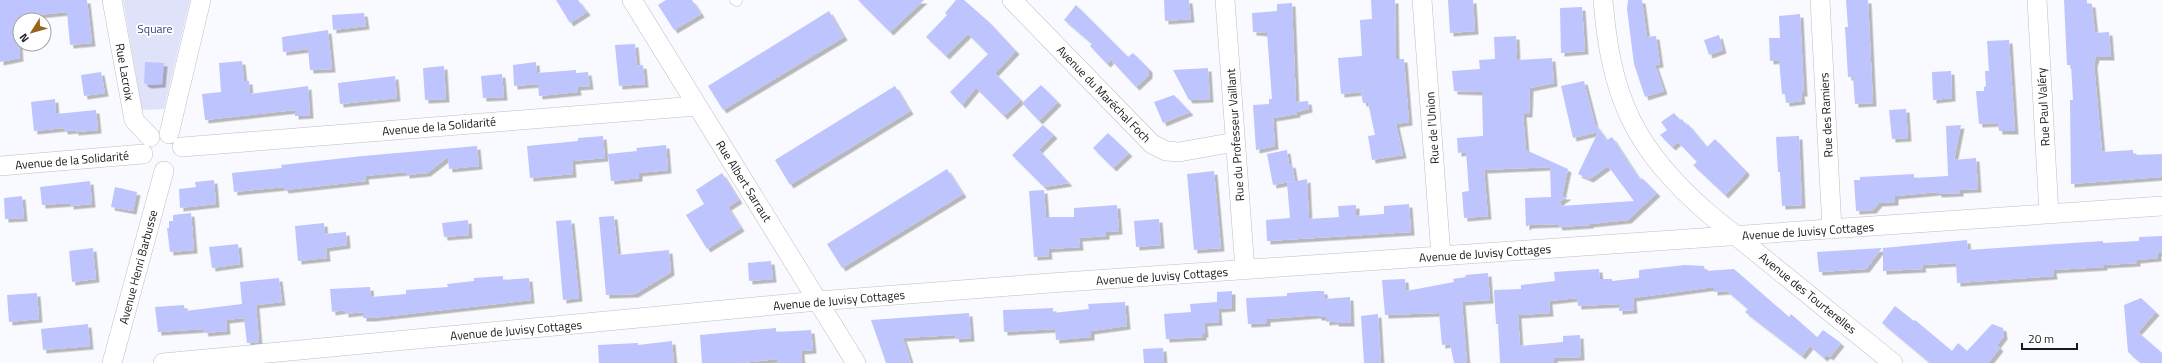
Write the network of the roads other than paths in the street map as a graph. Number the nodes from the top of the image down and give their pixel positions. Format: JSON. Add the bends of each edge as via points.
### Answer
{"nodes":[{"id":1,"x":112,"y":0,"type":"edge"},
{"id":2,"x":201,"y":0,"type":"edge"},
{"id":3,"x":632,"y":0,"type":"edge"},
{"id":4,"x":1225,"y":0,"type":"edge"},
{"id":5,"x":1422,"y":0,"type":"edge"},
{"id":6,"x":1603,"y":0,"type":"edge"},
{"id":7,"x":1820,"y":0,"type":"edge"},
{"id":8,"x":2037,"y":0,"type":"edge"},
{"id":9,"x":1022,"y":4,"type":"edge"},
{"id":10,"x":697,"y":106,"type":"junction"},
{"id":11,"x":175,"y":140,"type":"junction"},
{"id":12,"x":1235,"y":142,"type":"junction"},
{"id":13,"x":147,"y":145,"type":"junction"},
{"id":14,"x":0,"y":166,"type":"edge"},
{"id":15,"x":164,"y":171,"type":"junction"},
{"id":16,"x":2162,"y":206,"type":"edge"},
{"id":17,"x":2049,"y":214,"type":"junction"},
{"id":18,"x":1832,"y":229,"type":"junction"},
{"id":19,"x":1737,"y":236,"type":"junction"},
{"id":20,"x":1441,"y":256,"type":"junction"},
{"id":21,"x":1245,"y":270,"type":"junction"},
{"id":22,"x":818,"y":302,"type":"junction"},
{"id":23,"x":112,"y":363,"type":"edge"},
{"id":24,"x":163,"y":363,"type":"edge"},
{"id":25,"x":856,"y":363,"type":"edge"},
{"id":26,"x":1893,"y":363,"type":"edge"}],
"edges":[{"from":1,"to":13,"type":"street","name":"Rue Lacroix","via":[[134,120]]},
{"from":2,"to":11,"type":"street"},
{"from":3,"to":10,"type":"street","name":"Rue Albert Sarraut"},
{"from":4,"to":12,"type":"street","name":"Rue du Professeur Vaillant"},
{"from":5,"to":20,"type":"street","name":"Rue de l'Union"},
{"from":6,"to":19,"type":"street","name":"Avenue des Tourterelles","via":[[1611,65],[1623,105],[1641,140],[1661,168],[1683,192]]},
{"from":7,"to":18,"type":"street","name":"Rue des Ramiers"},
{"from":8,"to":17,"type":"street","name":"Rue Paul Valéry"},
{"from":9,"to":12,"type":"street","name":"Avenue du Maréchal Foch","via":[[1152,144],[1166,151],[1179,152]]},
{"from":10,"to":11,"type":"street","name":"Avenue de la Solidarité"},
{"from":10,"to":22,"type":"street","name":"Rue Albert Sarraut"},
{"from":11,"to":13,"type":"street","via":[[159,132]]},
{"from":11,"to":15,"type":"street","via":[[182,155],[178,163]]},
{"from":12,"to":21,"type":"street","name":"Rue du Professeur Vaillant"},
{"from":13,"to":14,"type":"street","name":"Avenue de la Solidarité"},
{"from":13,"to":15,"type":"street","via":[[147,163],[154,169]]},
{"from":15,"to":23,"type":"street","name":"Avenue Henri Barbusse"},
{"from":16,"to":17,"type":"street","name":"Avenue de Juvisy Cottages"},
{"from":17,"to":18,"type":"street","name":"Avenue de Juvisy Cottages"},
{"from":18,"to":19,"type":"street","name":"Avenue de Juvisy Cottages"},
{"from":19,"to":20,"type":"street","name":"Avenue de Juvisy Cottages"},
{"from":19,"to":26,"type":"street","name":"Avenue des Tourterelles"},
{"from":20,"to":21,"type":"street","name":"Avenue de Juvisy Cottages"},
{"from":21,"to":22,"type":"street","name":"Avenue de Juvisy Cottages"},
{"from":22,"to":24,"type":"street","name":"Avenue de Juvisy Cottages"},
{"from":22,"to":25,"type":"street","name":"Rue Albert Sarraut"}]}
